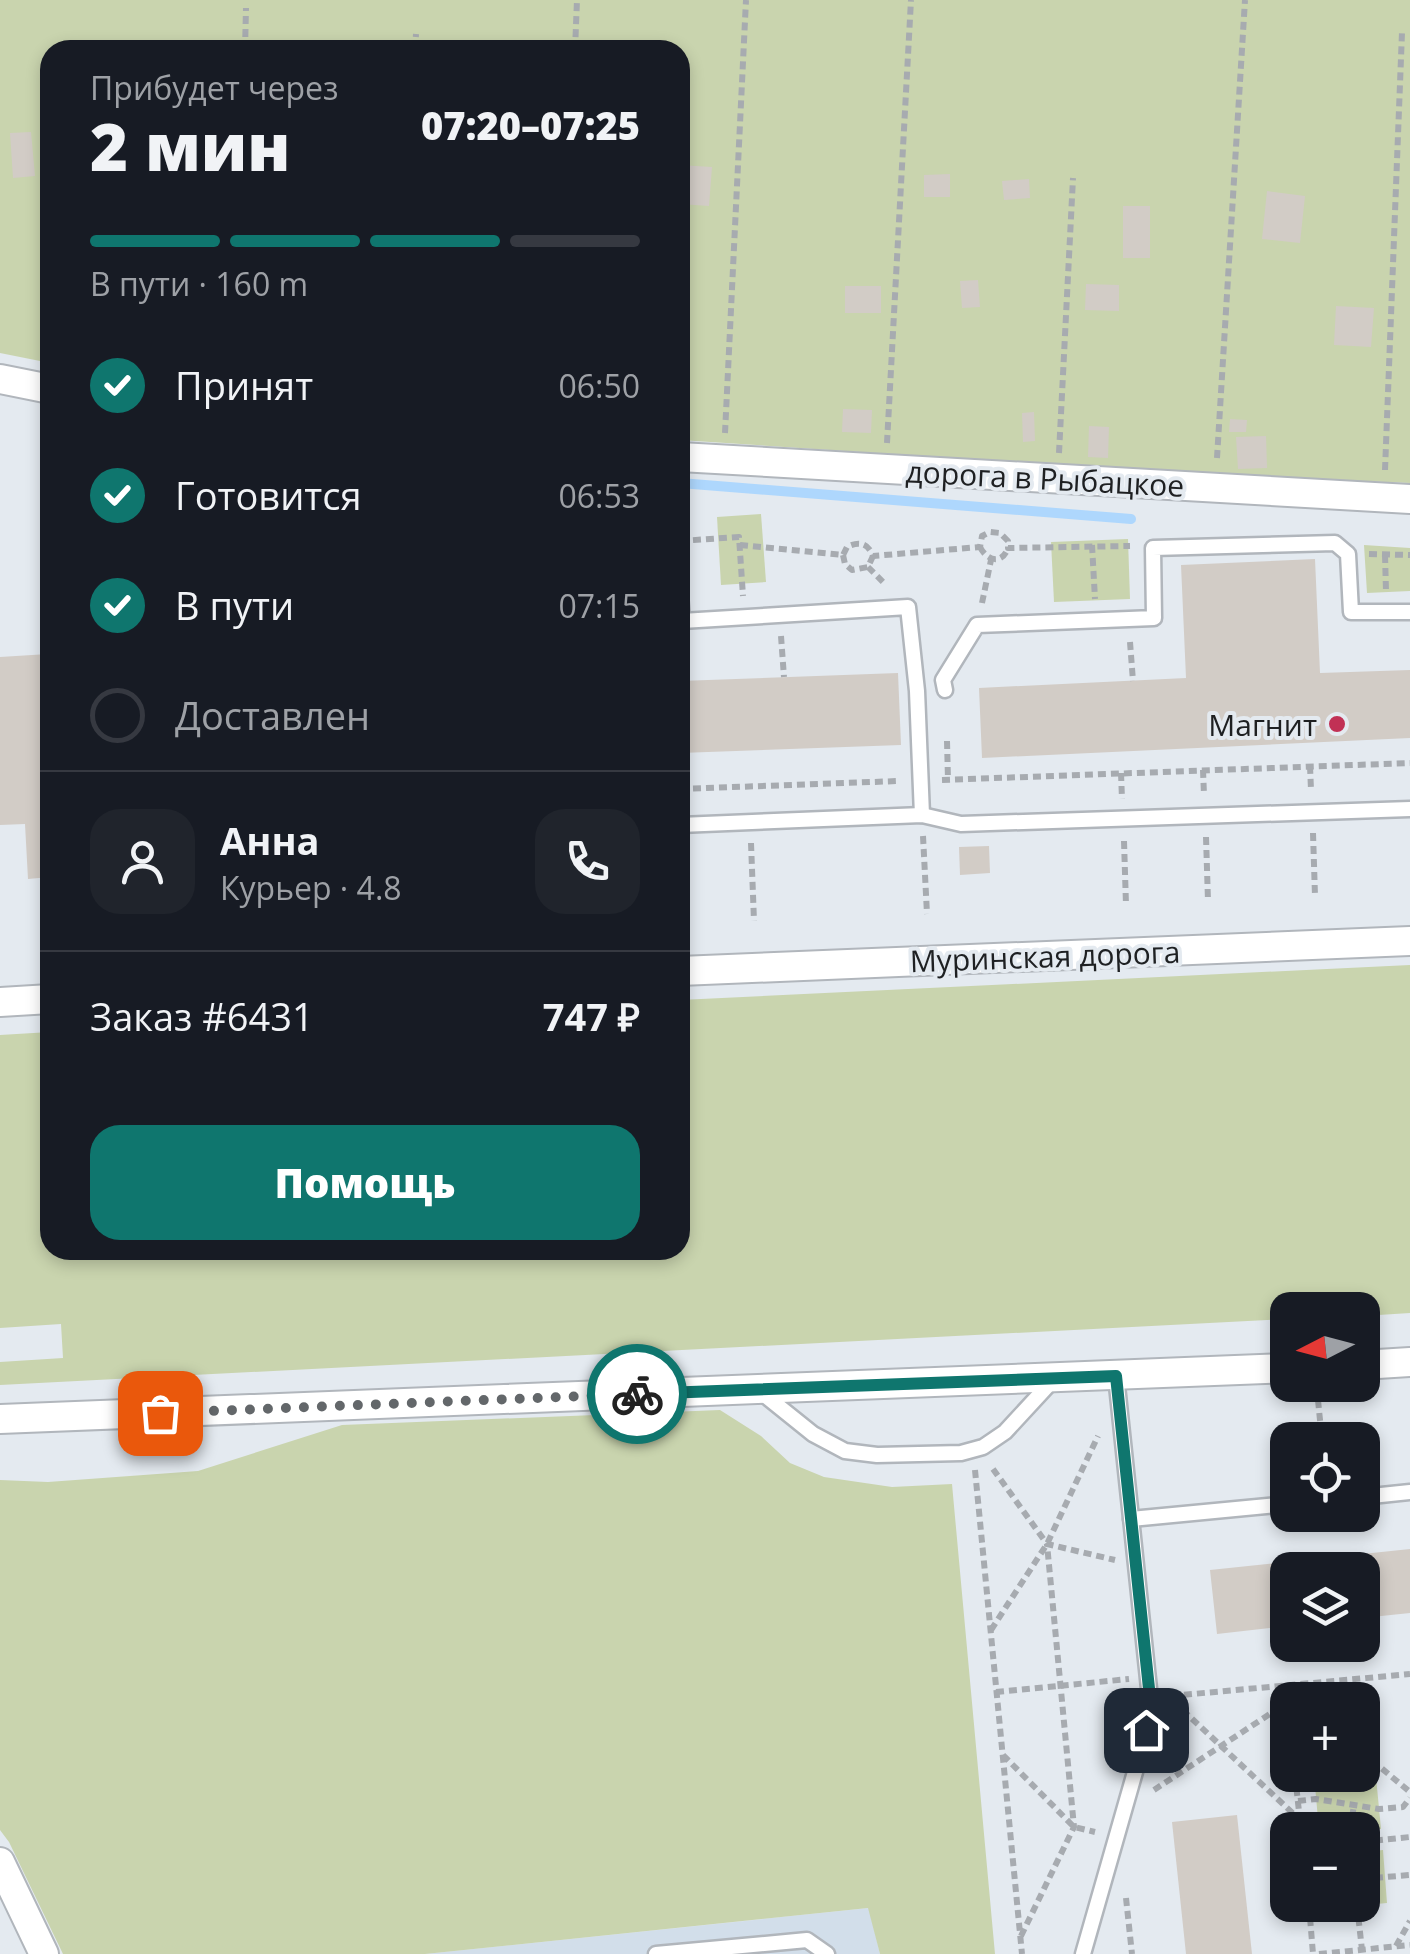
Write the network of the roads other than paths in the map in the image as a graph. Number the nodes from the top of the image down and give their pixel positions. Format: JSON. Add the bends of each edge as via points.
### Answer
{"nodes":[{"id":1,"x":0,"y":380,"type":"edge"},
{"id":2,"x":40,"y":387,"type":"edge"},
{"id":3,"x":690,"y":458,"type":"edge"},
{"id":4,"x":1397,"y":498,"type":"edge"},
{"id":5,"x":1410,"y":612,"type":"edge"},
{"id":6,"x":690,"y":620,"type":"edge"},
{"id":7,"x":944,"y":690,"type":"road end"},
{"id":8,"x":1410,"y":808,"type":"edge"},
{"id":9,"x":922,"y":814,"type":"junction"},
{"id":10,"x":690,"y":824,"type":"edge"},
{"id":11,"x":1410,"y":941,"type":"edge"},
{"id":12,"x":690,"y":971,"type":"edge"},
{"id":13,"x":40,"y":1000,"type":"edge"},
{"id":14,"x":0,"y":1002,"type":"edge"},
{"id":15,"x":1410,"y":1362,"type":"edge"},
{"id":16,"x":1380,"y":1363,"type":"edge"},
{"id":17,"x":1270,"y":1369,"type":"edge"},
{"id":18,"x":1116,"y":1376,"type":"junction"},
{"id":19,"x":1055,"y":1378,"type":"junction"},
{"id":20,"x":757,"y":1389,"type":"junction"},
{"id":21,"x":0,"y":1419,"type":"edge"},
{"id":22,"x":1410,"y":1492,"type":"edge"},
{"id":23,"x":1380,"y":1494,"type":"edge"},
{"id":24,"x":1270,"y":1506,"type":"edge"},
{"id":25,"x":1132,"y":1520,"type":"junction"},
{"id":26,"x":0,"y":1862,"type":"edge"},
{"id":27,"x":44,"y":1954,"type":"edge"},
{"id":28,"x":656,"y":1954,"type":"edge"},
{"id":29,"x":827,"y":1954,"type":"edge"},
{"id":30,"x":1083,"y":1954,"type":"edge"}],
"edges":[{"from":1,"to":2,"type":"street"},
{"from":3,"to":4,"type":"street","name":"дорога в Рыбацкое"},
{"from":5,"to":7,"type":"lane","via":[[1351,612],[1348,554],[1335,543],[1153,548],[1154,618],[977,625]]},
{"from":6,"to":9,"type":"lane","via":[[908,607]]},
{"from":8,"to":9,"type":"lane","via":[[961,824]]},
{"from":9,"to":10,"type":"lane"},
{"from":11,"to":12,"type":"street","name":"Муринская дорога"},
{"from":13,"to":14,"type":"street"},
{"from":15,"to":16,"type":"street"},
{"from":17,"to":18,"type":"street"},
{"from":18,"to":19,"type":"street"},
{"from":18,"to":25,"type":"lane"},
{"from":19,"to":20,"type":"street"},
{"from":19,"to":20,"type":"lane","via":[[1005,1432],[962,1452],[846,1452]]},
{"from":20,"to":21,"type":"street"},
{"from":22,"to":23,"type":"lane"},
{"from":24,"to":25,"type":"lane"},
{"from":25,"to":30,"type":"lane","via":[[1150,1698]]},
{"from":26,"to":27,"type":"street"},
{"from":28,"to":29,"type":"lane","via":[[807,1940]]}]}
